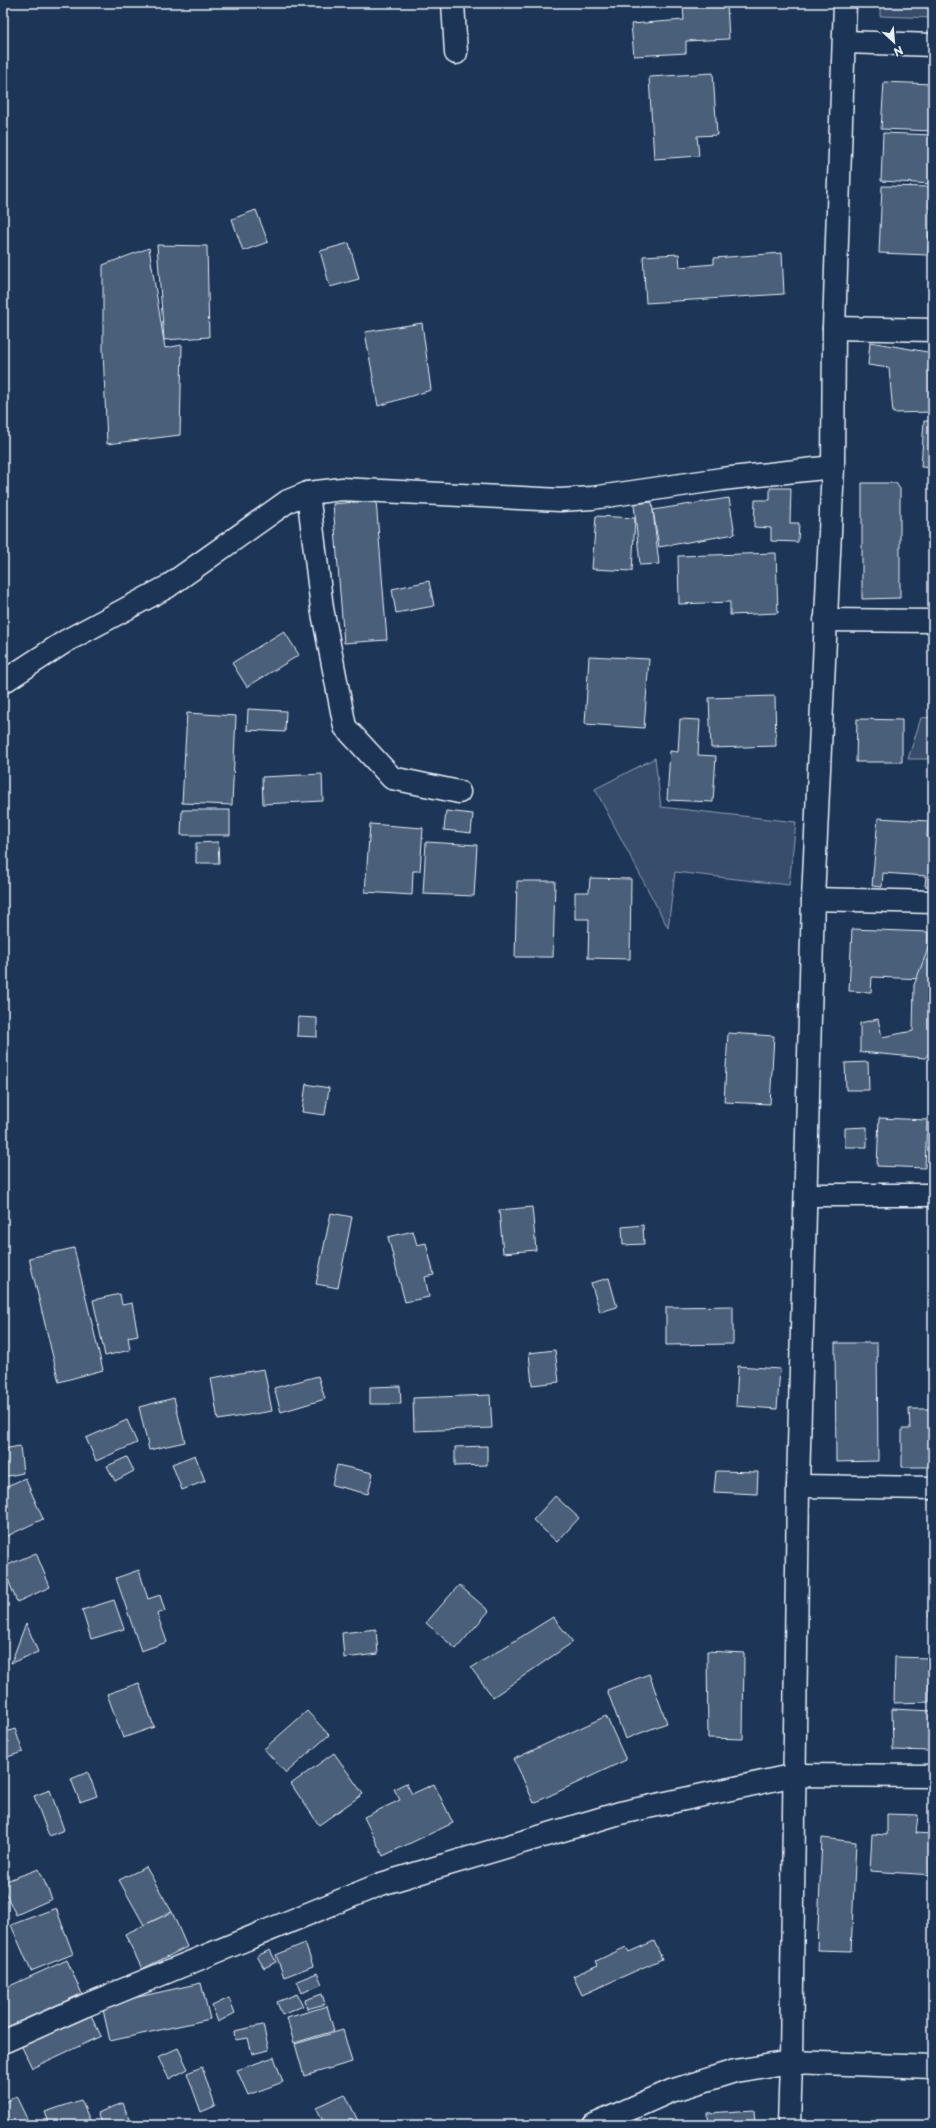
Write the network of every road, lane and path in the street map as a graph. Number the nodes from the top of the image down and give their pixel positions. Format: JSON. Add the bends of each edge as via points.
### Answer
{"nodes":[{"id":1,"x":453,"y":3,"type":"edge"},
{"id":2,"x":846,"y":3,"type":"edge"},
{"id":3,"x":845,"y":42,"type":"junction"},
{"id":4,"x":933,"y":45,"type":"edge"},
{"id":5,"x":456,"y":53,"type":"dead end"},
{"id":6,"x":834,"y":328,"type":"junction"},
{"id":7,"x":933,"y":330,"type":"edge"},
{"id":8,"x":833,"y":467,"type":"junction"},
{"id":9,"x":308,"y":492,"type":"junction"},
{"id":10,"x":825,"y":620,"type":"junction"},
{"id":11,"x":933,"y":621,"type":"edge"},
{"id":12,"x":3,"y":682,"type":"edge"},
{"id":13,"x":460,"y":792,"type":"dead end"},
{"id":14,"x":813,"y":899,"type":"junction"},
{"id":15,"x":933,"y":902,"type":"edge"},
{"id":16,"x":806,"y":1195,"type":"junction"},
{"id":17,"x":933,"y":1195,"type":"edge"},
{"id":18,"x":798,"y":1486,"type":"junction"},
{"id":19,"x":933,"y":1488,"type":"edge"},
{"id":20,"x":795,"y":1775,"type":"junction"},
{"id":21,"x":933,"y":1776,"type":"edge"},
{"id":22,"x":3,"y":2042,"type":"edge"},
{"id":23,"x":791,"y":2062,"type":"junction"},
{"id":24,"x":933,"y":2067,"type":"edge"},
{"id":25,"x":594,"y":2125,"type":"edge"},
{"id":26,"x":788,"y":2125,"type":"edge"}],
"edges":[{"from":1,"to":5,"type":"street"},
{"from":2,"to":3,"type":"street"},
{"from":3,"to":4,"type":"street"},
{"from":3,"to":6,"type":"street"},
{"from":6,"to":7,"type":"street"},
{"from":6,"to":8,"type":"street"},
{"from":8,"to":9,"type":"street","via":[[560,500],[342,488]]},
{"from":8,"to":10,"type":"street"},
{"from":9,"to":12,"type":"street","via":[[288,501],[167,587],[66,641]]},
{"from":9,"to":13,"type":"street","via":[[322,608],[345,727],[392,778]]},
{"from":10,"to":11,"type":"street"},
{"from":10,"to":14,"type":"street"},
{"from":14,"to":15,"type":"street"},
{"from":14,"to":16,"type":"street"},
{"from":16,"to":17,"type":"street"},
{"from":16,"to":18,"type":"street"},
{"from":18,"to":19,"type":"street"},
{"from":18,"to":20,"type":"street"},
{"from":20,"to":21,"type":"street"},
{"from":20,"to":22,"type":"street","via":[[620,1813],[381,1884]]},
{"from":20,"to":23,"type":"street"},
{"from":23,"to":24,"type":"street"},
{"from":23,"to":25,"type":"street","via":[[735,2071],[671,2091]]},
{"from":23,"to":26,"type":"street"}]}
